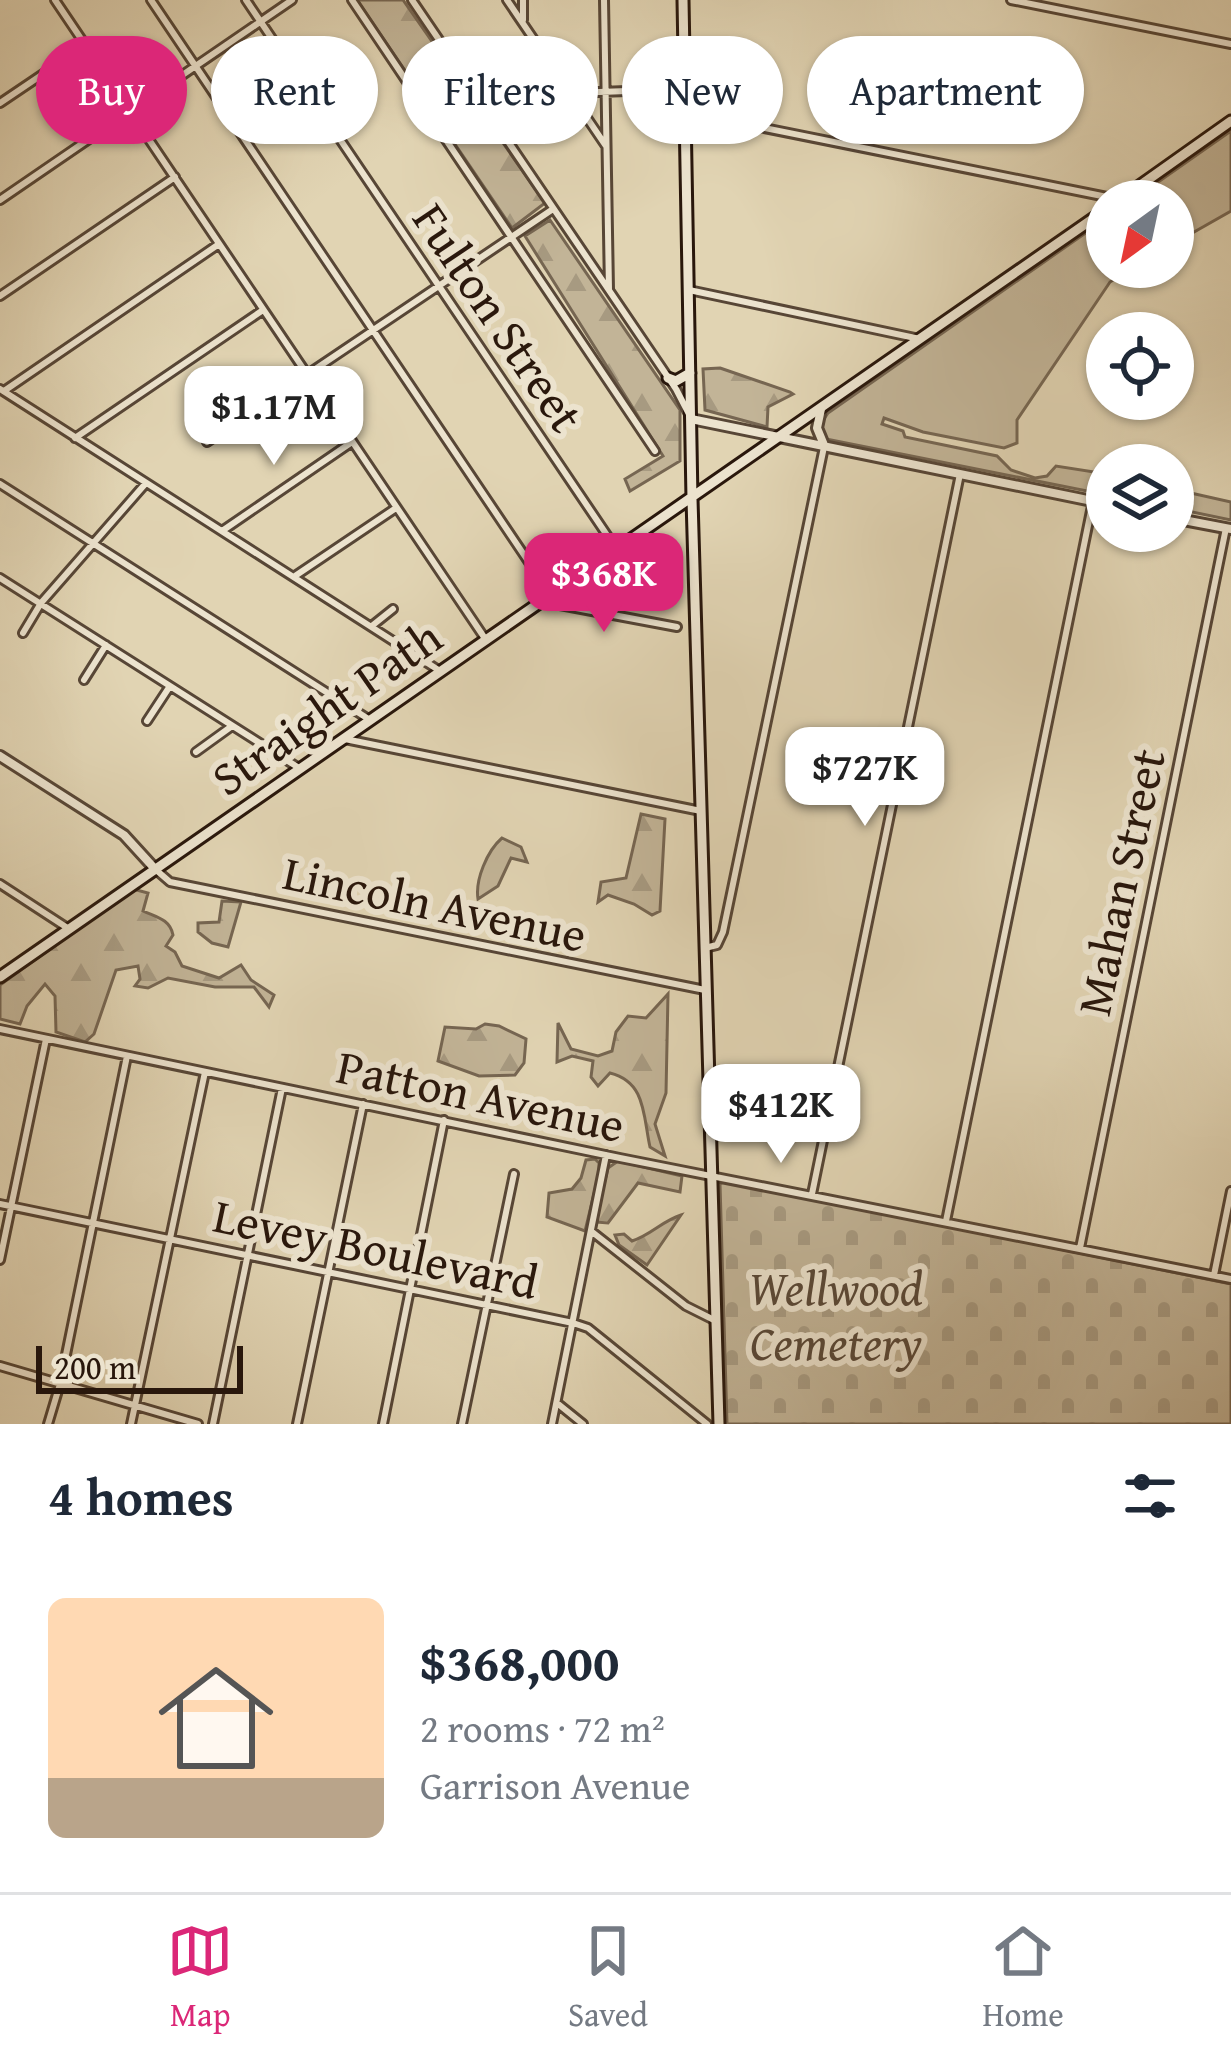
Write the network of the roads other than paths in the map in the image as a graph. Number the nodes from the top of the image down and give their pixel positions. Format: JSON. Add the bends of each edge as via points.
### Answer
{"nodes":[{"id":1,"x":56,"y":0,"type":"edge"},
{"id":2,"x":151,"y":0,"type":"edge"},
{"id":3,"x":246,"y":0,"type":"edge"},
{"id":4,"x":292,"y":0,"type":"edge"},
{"id":5,"x":352,"y":0,"type":"edge"},
{"id":6,"x":412,"y":0,"type":"edge"},
{"id":7,"x":507,"y":0,"type":"edge"},
{"id":8,"x":523,"y":0,"type":"edge"},
{"id":9,"x":604,"y":0,"type":"edge"},
{"id":10,"x":682,"y":0,"type":"edge"},
{"id":11,"x":1011,"y":0,"type":"edge"},
{"id":12,"x":261,"y":21,"type":"junction"},
{"id":13,"x":524,"y":24,"type":"junction"},
{"id":14,"x":80,"y":36,"type":"edge"},
{"id":15,"x":436,"y":36,"type":"edge"},
{"id":16,"x":532,"y":36,"type":"edge"},
{"id":17,"x":683,"y":36,"type":"edge"},
{"id":18,"x":1231,"y":44,"type":"edge"},
{"id":19,"x":196,"y":66,"type":"junction"},
{"id":20,"x":187,"y":72,"type":"edge"},
{"id":21,"x":36,"y":79,"type":"edge"},
{"id":22,"x":598,"y":91,"type":"edge"},
{"id":23,"x":605,"y":91,"type":"junction"},
{"id":24,"x":622,"y":91,"type":"edge"},
{"id":25,"x":0,"y":103,"type":"edge"},
{"id":26,"x":1231,"y":121,"type":"edge"},
{"id":27,"x":783,"y":132,"type":"edge"},
{"id":28,"x":598,"y":134,"type":"edge"},
{"id":29,"x":83,"y":144,"type":"edge"},
{"id":30,"x":153,"y":144,"type":"edge"},
{"id":31,"x":509,"y":144,"type":"edge"},
{"id":32,"x":687,"y":144,"type":"edge"},
{"id":33,"x":608,"y":149,"type":"junction"},
{"id":34,"x":175,"y":177,"type":"junction"},
{"id":35,"x":1147,"y":180,"type":"edge"},
{"id":36,"x":1086,"y":193,"type":"edge"},
{"id":37,"x":0,"y":200,"type":"edge"},
{"id":38,"x":553,"y":208,"type":"junction"},
{"id":39,"x":1086,"y":223,"type":"edge"},
{"id":40,"x":512,"y":238,"type":"junction"},
{"id":41,"x":219,"y":244,"type":"junction"},
{"id":42,"x":440,"y":287,"type":"junction"},
{"id":43,"x":689,"y":290,"type":"junction"},
{"id":44,"x":609,"y":292,"type":"junction"},
{"id":45,"x":0,"y":296,"type":"edge"},
{"id":46,"x":263,"y":310,"type":"junction"},
{"id":47,"x":374,"y":331,"type":"junction"},
{"id":48,"x":920,"y":339,"type":"junction"},
{"id":49,"x":690,"y":374,"type":"junction"},
{"id":50,"x":308,"y":376,"type":"junction"},
{"id":51,"x":668,"y":378,"type":"junction"},
{"id":52,"x":2,"y":390,"type":"edge"},
{"id":53,"x":821,"y":409,"type":"junction"},
{"id":54,"x":691,"y":419,"type":"junction"},
{"id":55,"x":75,"y":438,"type":"junction"},
{"id":56,"x":778,"y":438,"type":"junction"},
{"id":57,"x":207,"y":442,"type":"dead end"},
{"id":58,"x":352,"y":442,"type":"junction"},
{"id":59,"x":824,"y":447,"type":"junction"},
{"id":60,"x":655,"y":451,"type":"dead end"},
{"id":61,"x":960,"y":474,"type":"junction"},
{"id":62,"x":146,"y":483,"type":"junction"},
{"id":63,"x":0,"y":484,"type":"edge"},
{"id":64,"x":692,"y":499,"type":"junction"},
{"id":65,"x":1086,"y":500,"type":"edge"},
{"id":66,"x":397,"y":508,"type":"junction"},
{"id":67,"x":1194,"y":522,"type":"edge"},
{"id":68,"x":1229,"y":529,"type":"edge"},
{"id":69,"x":221,"y":531,"type":"junction"},
{"id":70,"x":1086,"y":535,"type":"edge"},
{"id":71,"x":94,"y":543,"type":"junction"},
{"id":72,"x":617,"y":550,"type":"junction"},
{"id":73,"x":294,"y":577,"type":"junction"},
{"id":74,"x":0,"y":578,"type":"edge"},
{"id":75,"x":546,"y":598,"type":"junction"},
{"id":76,"x":41,"y":603,"type":"junction"},
{"id":77,"x":394,"y":609,"type":"dead end"},
{"id":78,"x":371,"y":626,"type":"junction"},
{"id":79,"x":676,"y":627,"type":"dead end"},
{"id":80,"x":23,"y":633,"type":"dead end"},
{"id":81,"x":486,"y":640,"type":"junction"},
{"id":82,"x":106,"y":644,"type":"junction"},
{"id":83,"x":440,"y":671,"type":"junction"},
{"id":84,"x":83,"y":680,"type":"dead end"},
{"id":85,"x":170,"y":686,"type":"junction"},
{"id":86,"x":370,"y":720,"type":"junction"},
{"id":87,"x":147,"y":721,"type":"dead end"},
{"id":88,"x":233,"y":725,"type":"junction"},
{"id":89,"x":341,"y":739,"type":"junction"},
{"id":90,"x":196,"y":752,"type":"dead end"},
{"id":91,"x":0,"y":756,"type":"edge"},
{"id":92,"x":299,"y":768,"type":"junction"},
{"id":93,"x":701,"y":811,"type":"junction"},
{"id":94,"x":155,"y":869,"type":"junction"},
{"id":95,"x":0,"y":884,"type":"edge"},
{"id":96,"x":69,"y":929,"type":"junction"},
{"id":97,"x":705,"y":948,"type":"junction"},
{"id":98,"x":0,"y":977,"type":"edge"},
{"id":99,"x":706,"y":991,"type":"junction"},
{"id":100,"x":0,"y":1029,"type":"edge"},
{"id":101,"x":46,"y":1039,"type":"junction"},
{"id":102,"x":127,"y":1056,"type":"junction"},
{"id":103,"x":205,"y":1072,"type":"junction"},
{"id":104,"x":282,"y":1088,"type":"junction"},
{"id":105,"x":363,"y":1105,"type":"junction"},
{"id":106,"x":444,"y":1120,"type":"junction"},
{"id":107,"x":606,"y":1155,"type":"junction"},
{"id":108,"x":514,"y":1174,"type":"dead end"},
{"id":109,"x":712,"y":1175,"type":"junction"},
{"id":110,"x":1231,"y":1191,"type":"edge"},
{"id":111,"x":812,"y":1194,"type":"junction"},
{"id":112,"x":0,"y":1204,"type":"edge"},
{"id":113,"x":10,"y":1206,"type":"junction"},
{"id":114,"x":92,"y":1222,"type":"junction"},
{"id":115,"x":946,"y":1222,"type":"junction"},
{"id":116,"x":591,"y":1231,"type":"junction"},
{"id":117,"x":170,"y":1239,"type":"junction"},
{"id":118,"x":1080,"y":1249,"type":"junction"},
{"id":119,"x":247,"y":1255,"type":"junction"},
{"id":120,"x":0,"y":1260,"type":"edge"},
{"id":121,"x":328,"y":1272,"type":"junction"},
{"id":122,"x":1214,"y":1276,"type":"junction"},
{"id":123,"x":1231,"y":1279,"type":"edge"},
{"id":124,"x":410,"y":1289,"type":"junction"},
{"id":125,"x":486,"y":1305,"type":"junction"},
{"id":126,"x":716,"y":1321,"type":"junction"},
{"id":127,"x":573,"y":1323,"type":"junction"},
{"id":128,"x":0,"y":1366,"type":"edge"},
{"id":129,"x":60,"y":1384,"type":"junction"},
{"id":130,"x":556,"y":1403,"type":"junction"},
{"id":131,"x":136,"y":1406,"type":"junction"},
{"id":132,"x":48,"y":1424,"type":"edge"},
{"id":133,"x":131,"y":1424,"type":"edge"},
{"id":134,"x":198,"y":1424,"type":"edge"},
{"id":135,"x":213,"y":1424,"type":"edge"},
{"id":136,"x":297,"y":1424,"type":"edge"},
{"id":137,"x":383,"y":1424,"type":"edge"},
{"id":138,"x":462,"y":1424,"type":"edge"},
{"id":139,"x":552,"y":1424,"type":"edge"},
{"id":140,"x":583,"y":1424,"type":"edge"},
{"id":141,"x":707,"y":1424,"type":"edge"},
{"id":142,"x":719,"y":1424,"type":"edge"}],
"edges":[{"from":1,"to":14,"type":"street"},
{"from":2,"to":19,"type":"street"},
{"from":3,"to":12,"type":"street","name":"Fulton Street"},
{"from":4,"to":12,"type":"street"},
{"from":5,"to":40,"type":"street"},
{"from":6,"to":15,"type":"street"},
{"from":7,"to":13,"type":"street"},
{"from":8,"to":13,"type":"street"},
{"from":9,"to":23,"type":"street"},
{"from":10,"to":17,"type":"main road"},
{"from":11,"to":18,"type":"street"},
{"from":12,"to":19,"type":"street"},
{"from":12,"to":42,"type":"street","name":"Fulton Street"},
{"from":13,"to":16,"type":"street"},
{"from":19,"to":20,"type":"street"},
{"from":19,"to":47,"type":"street"},
{"from":21,"to":25,"type":"street"},
{"from":22,"to":23,"type":"street"},
{"from":23,"to":24,"type":"street"},
{"from":23,"to":33,"type":"street"},
{"from":26,"to":35,"type":"main road"},
{"from":27,"to":36,"type":"street"},
{"from":28,"to":33,"type":"street"},
{"from":29,"to":37,"type":"street"},
{"from":30,"to":34,"type":"street"},
{"from":31,"to":38,"type":"street"},
{"from":32,"to":43,"type":"main road"},
{"from":33,"to":44,"type":"street"},
{"from":34,"to":41,"type":"street"},
{"from":34,"to":45,"type":"street"},
{"from":38,"to":40,"type":"street"},
{"from":38,"to":44,"type":"street"},
{"from":39,"to":48,"type":"main road","name":"Straight Path"},
{"from":40,"to":42,"type":"street"},
{"from":40,"to":60,"type":"street"},
{"from":41,"to":46,"type":"street"},
{"from":41,"to":52,"type":"street"},
{"from":42,"to":47,"type":"street"},
{"from":42,"to":72,"type":"street","name":"Fulton Street"},
{"from":43,"to":48,"type":"street"},
{"from":43,"to":49,"type":"main road"},
{"from":44,"to":51,"type":"street"},
{"from":46,"to":50,"type":"street"},
{"from":46,"to":55,"type":"street"},
{"from":47,"to":50,"type":"street"},
{"from":47,"to":75,"type":"street"},
{"from":48,"to":53,"type":"main road","name":"Straight Path"},
{"from":49,"to":51,"type":"main road"},
{"from":49,"to":54,"type":"main road"},
{"from":50,"to":57,"type":"street"},
{"from":50,"to":58,"type":"street"},
{"from":51,"to":54,"type":"street"},
{"from":52,"to":55,"type":"street"},
{"from":53,"to":56,"type":"main road","name":"Straight Path"},
{"from":53,"to":59,"type":"street"},
{"from":54,"to":56,"type":"street"},
{"from":54,"to":64,"type":"main road"},
{"from":55,"to":62,"type":"street"},
{"from":56,"to":59,"type":"street"},
{"from":56,"to":64,"type":"main road","name":"Straight Path"},
{"from":58,"to":66,"type":"street"},
{"from":58,"to":69,"type":"street"},
{"from":59,"to":61,"type":"street"},
{"from":59,"to":97,"type":"street","via":[[723,932]]},
{"from":61,"to":65,"type":"street"},
{"from":61,"to":111,"type":"street"},
{"from":62,"to":69,"type":"street"},
{"from":62,"to":71,"type":"street"},
{"from":63,"to":71,"type":"street"},
{"from":64,"to":72,"type":"main road","name":"Straight Path"},
{"from":64,"to":93,"type":"main road"},
{"from":66,"to":73,"type":"street"},
{"from":66,"to":81,"type":"street"},
{"from":67,"to":68,"type":"street"},
{"from":68,"to":118,"type":"street","name":"Mahan Street"},
{"from":69,"to":73,"type":"street"},
{"from":70,"to":115,"type":"street"},
{"from":71,"to":76,"type":"street"},
{"from":71,"to":86,"type":"street"},
{"from":72,"to":75,"type":"main road","name":"Straight Path"},
{"from":73,"to":78,"type":"street"},
{"from":74,"to":76,"type":"street"},
{"from":75,"to":79,"type":"street"},
{"from":75,"to":81,"type":"main road","name":"Straight Path"},
{"from":76,"to":80,"type":"street"},
{"from":76,"to":82,"type":"street"},
{"from":77,"to":78,"type":"street"},
{"from":78,"to":83,"type":"street"},
{"from":81,"to":83,"type":"main road","name":"Straight Path"},
{"from":82,"to":84,"type":"street"},
{"from":82,"to":85,"type":"street"},
{"from":83,"to":86,"type":"main road","name":"Straight Path"},
{"from":85,"to":87,"type":"street"},
{"from":85,"to":88,"type":"street"},
{"from":86,"to":89,"type":"main road","name":"Straight Path"},
{"from":88,"to":90,"type":"street"},
{"from":88,"to":92,"type":"street"},
{"from":89,"to":92,"type":"main road","name":"Straight Path"},
{"from":89,"to":93,"type":"street"},
{"from":91,"to":94,"type":"street","via":[[124,835]]},
{"from":92,"to":94,"type":"main road","name":"Straight Path"},
{"from":93,"to":97,"type":"main road"},
{"from":94,"to":96,"type":"main road","name":"Straight Path"},
{"from":94,"to":99,"type":"street","name":"Lincoln Avenue","via":[[170,882]]},
{"from":95,"to":96,"type":"street"},
{"from":96,"to":98,"type":"main road","name":"Straight Path"},
{"from":97,"to":99,"type":"main road"},
{"from":99,"to":109,"type":"main road"},
{"from":100,"to":101,"type":"street","name":"Patton Avenue"},
{"from":101,"to":102,"type":"street","name":"Patton Avenue"},
{"from":101,"to":113,"type":"street"},
{"from":102,"to":103,"type":"street","name":"Patton Avenue"},
{"from":102,"to":114,"type":"street"},
{"from":103,"to":104,"type":"street","name":"Patton Avenue"},
{"from":103,"to":117,"type":"street"},
{"from":104,"to":105,"type":"street","name":"Patton Avenue"},
{"from":104,"to":119,"type":"street"},
{"from":105,"to":106,"type":"street","name":"Patton Avenue"},
{"from":105,"to":121,"type":"street"},
{"from":106,"to":107,"type":"street","name":"Patton Avenue"},
{"from":106,"to":124,"type":"street"},
{"from":107,"to":109,"type":"street","name":"Patton Avenue"},
{"from":107,"to":116,"type":"street"},
{"from":108,"to":125,"type":"street"},
{"from":109,"to":111,"type":"street","name":"Patton Avenue"},
{"from":109,"to":126,"type":"main road"},
{"from":110,"to":122,"type":"street"},
{"from":111,"to":115,"type":"street","name":"Patton Avenue"},
{"from":112,"to":113,"type":"street","name":"Levey Boulevard"},
{"from":113,"to":114,"type":"street","name":"Levey Boulevard"},
{"from":113,"to":120,"type":"street"},
{"from":114,"to":117,"type":"street","name":"Levey Boulevard"},
{"from":114,"to":129,"type":"street"},
{"from":115,"to":118,"type":"street","name":"Patton Avenue"},
{"from":116,"to":126,"type":"street"},
{"from":116,"to":127,"type":"street"},
{"from":117,"to":119,"type":"street","name":"Levey Boulevard"},
{"from":117,"to":131,"type":"street"},
{"from":118,"to":122,"type":"street","name":"Patton Avenue"},
{"from":119,"to":121,"type":"street","name":"Levey Boulevard"},
{"from":119,"to":135,"type":"street"},
{"from":121,"to":124,"type":"street","name":"Levey Boulevard"},
{"from":121,"to":136,"type":"street"},
{"from":122,"to":123,"type":"street","name":"Patton Avenue"},
{"from":124,"to":125,"type":"street","name":"Levey Boulevard"},
{"from":124,"to":137,"type":"street"},
{"from":125,"to":127,"type":"street","name":"Levey Boulevard"},
{"from":125,"to":138,"type":"street"},
{"from":126,"to":142,"type":"main road"},
{"from":127,"to":130,"type":"street"},
{"from":127,"to":141,"type":"street","name":"Levey Boulevard"},
{"from":128,"to":129,"type":"street"},
{"from":129,"to":131,"type":"street"},
{"from":129,"to":132,"type":"street"},
{"from":130,"to":139,"type":"street"},
{"from":130,"to":140,"type":"street"},
{"from":131,"to":133,"type":"street"},
{"from":131,"to":134,"type":"street"}]}
